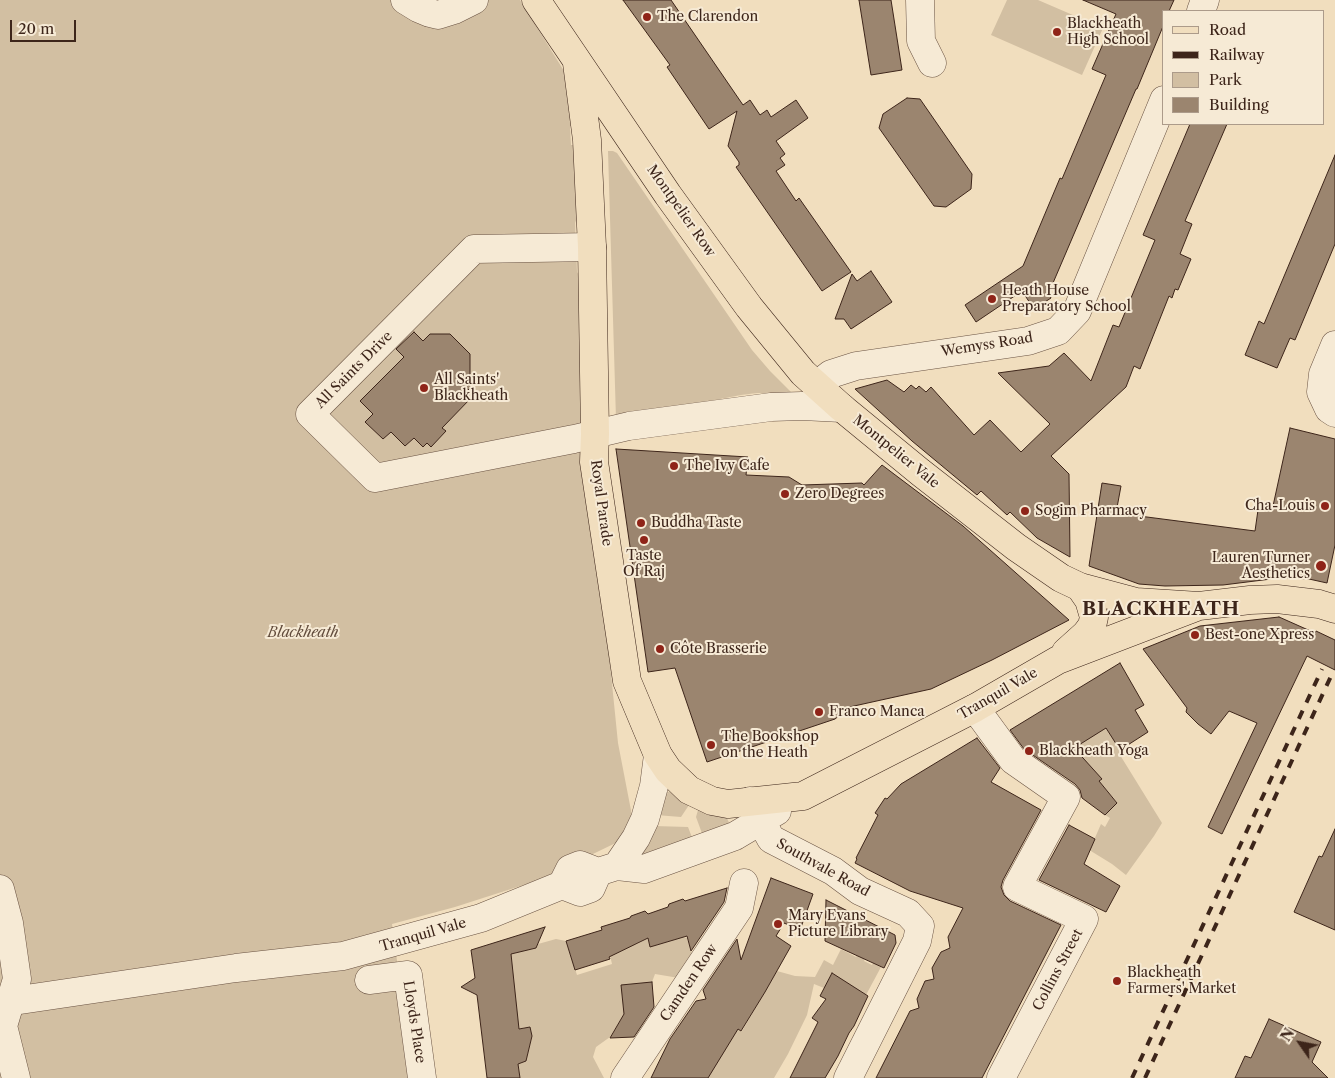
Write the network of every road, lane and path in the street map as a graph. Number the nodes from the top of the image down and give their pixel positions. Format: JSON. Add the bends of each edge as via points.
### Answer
{"nodes":[{"id":1,"x":405,"y":0,"type":"edge"},
{"id":2,"x":474,"y":0,"type":"edge"},
{"id":3,"x":536,"y":0,"type":"edge"},
{"id":4,"x":920,"y":0,"type":"edge"},
{"id":5,"x":577,"y":63,"type":"junction"},
{"id":6,"x":932,"y":63,"type":"dead end"},
{"id":7,"x":1162,"y":105,"type":"edge"},
{"id":8,"x":592,"y":247,"type":"junction"},
{"id":9,"x":1335,"y":345,"type":"edge"},
{"id":10,"x":817,"y":385,"type":"junction"},
{"id":11,"x":842,"y":408,"type":"junction"},
{"id":12,"x":1335,"y":413,"type":"edge"},
{"id":13,"x":595,"y":434,"type":"junction"},
{"id":14,"x":1080,"y":587,"type":"junction"},
{"id":15,"x":1136,"y":602,"type":"joint"},
{"id":16,"x":1199,"y":606,"type":"junction"},
{"id":17,"x":1334,"y":606,"type":"edge"},
{"id":18,"x":1058,"y":660,"type":"junction"},
{"id":19,"x":975,"y":708,"type":"junction"},
{"id":20,"x":658,"y":755,"type":"junction"},
{"id":21,"x":756,"y":811,"type":"junction"},
{"id":22,"x":607,"y":869,"type":"junction"},
{"id":23,"x":744,"y":883,"type":"dead end"},
{"id":24,"x":0,"y":889,"type":"edge"},
{"id":25,"x":369,"y":980,"type":"dead end"},
{"id":26,"x":5,"y":1002,"type":"edge"},
{"id":27,"x":16,"y":1078,"type":"edge"},
{"id":28,"x":422,"y":1078,"type":"edge"},
{"id":29,"x":625,"y":1078,"type":"edge"},
{"id":30,"x":848,"y":1078,"type":"edge"},
{"id":31,"x":1001,"y":1078,"type":"edge"}],
"edges":[{"from":1,"to":2,"type":"street","via":[[424,11],[438,14]]},
{"from":3,"to":5,"type":"main road","name":"Montpelier Row"},
{"from":4,"to":6,"type":"street","via":[[921,41]]},
{"from":5,"to":8,"type":"main road","name":"Royal Parade","via":[[587,140]]},
{"from":5,"to":10,"type":"main road","name":"Montpelier Row","via":[[749,307],[803,373]]},
{"from":7,"to":10,"type":"street","name":"Wemyss Road","via":[[1077,311],[1058,331],[1028,341],[856,366],[837,371]]},
{"from":8,"to":13,"type":"main road","name":"Royal Parade"},
{"from":8,"to":13,"type":"street","name":"All Saints Drive","via":[[474,249],[310,414],[375,478]]},
{"from":9,"to":12,"type":"street","via":[[1323,374],[1321,392],[1329,409]]},
{"from":10,"to":11,"type":"main road","name":"Montpelier Row"},
{"from":11,"to":13,"type":"street","name":"Montpelier Vale","via":[[771,407],[629,426]]},
{"from":11,"to":14,"type":"main road","name":"Montpelier Vale","via":[[1016,547]]},
{"from":13,"to":20,"type":"main road","name":"Royal Parade","via":[[594,462],[627,681]]},
{"from":14,"to":15,"type":"main road","name":"Montpelier Vale"},
{"from":14,"to":18,"type":"main road","via":[[1093,608],[1092,626]]},
{"from":15,"to":16,"type":"main road","name":"Tranquil Vale"},
{"from":16,"to":17,"type":"main road","name":"Tranquil Vale","via":[[1277,599]]},
{"from":16,"to":18,"type":"main road","name":"Tranquil Vale"},
{"from":18,"to":19,"type":"main road","name":"Tranquil Vale"},
{"from":19,"to":21,"type":"main road","name":"Tranquil Vale","via":[[803,796]]},
{"from":19,"to":31,"type":"street","name":"Collins Street","via":[[1013,760],[1066,797],[1017,887],[1084,919]]},
{"from":20,"to":21,"type":"main road","name":"Tranquil Vale","via":[[680,782],[699,796]]},
{"from":20,"to":22,"type":"street","via":[[645,819],[636,838]]},
{"from":21,"to":22,"type":"street","name":"Tranquil Vale","via":[[735,836],[644,869]]},
{"from":21,"to":30,"type":"street","name":"Southvale Road","via":[[771,839],[833,871],[860,891],[908,913],[920,926],[917,941]]},
{"from":22,"to":26,"type":"street","name":"Tranquil Vale","via":[[580,865],[570,868],[562,885],[481,918],[343,956],[236,968]]},
{"from":23,"to":29,"type":"street","name":"Camden Row","via":[[739,908]]},
{"from":24,"to":26,"type":"street","via":[[17,978]]},
{"from":25,"to":28,"type":"street","name":"Lloyds Place","via":[[408,975]]},
{"from":26,"to":27,"type":"street","via":[[3,1026]]}]}
